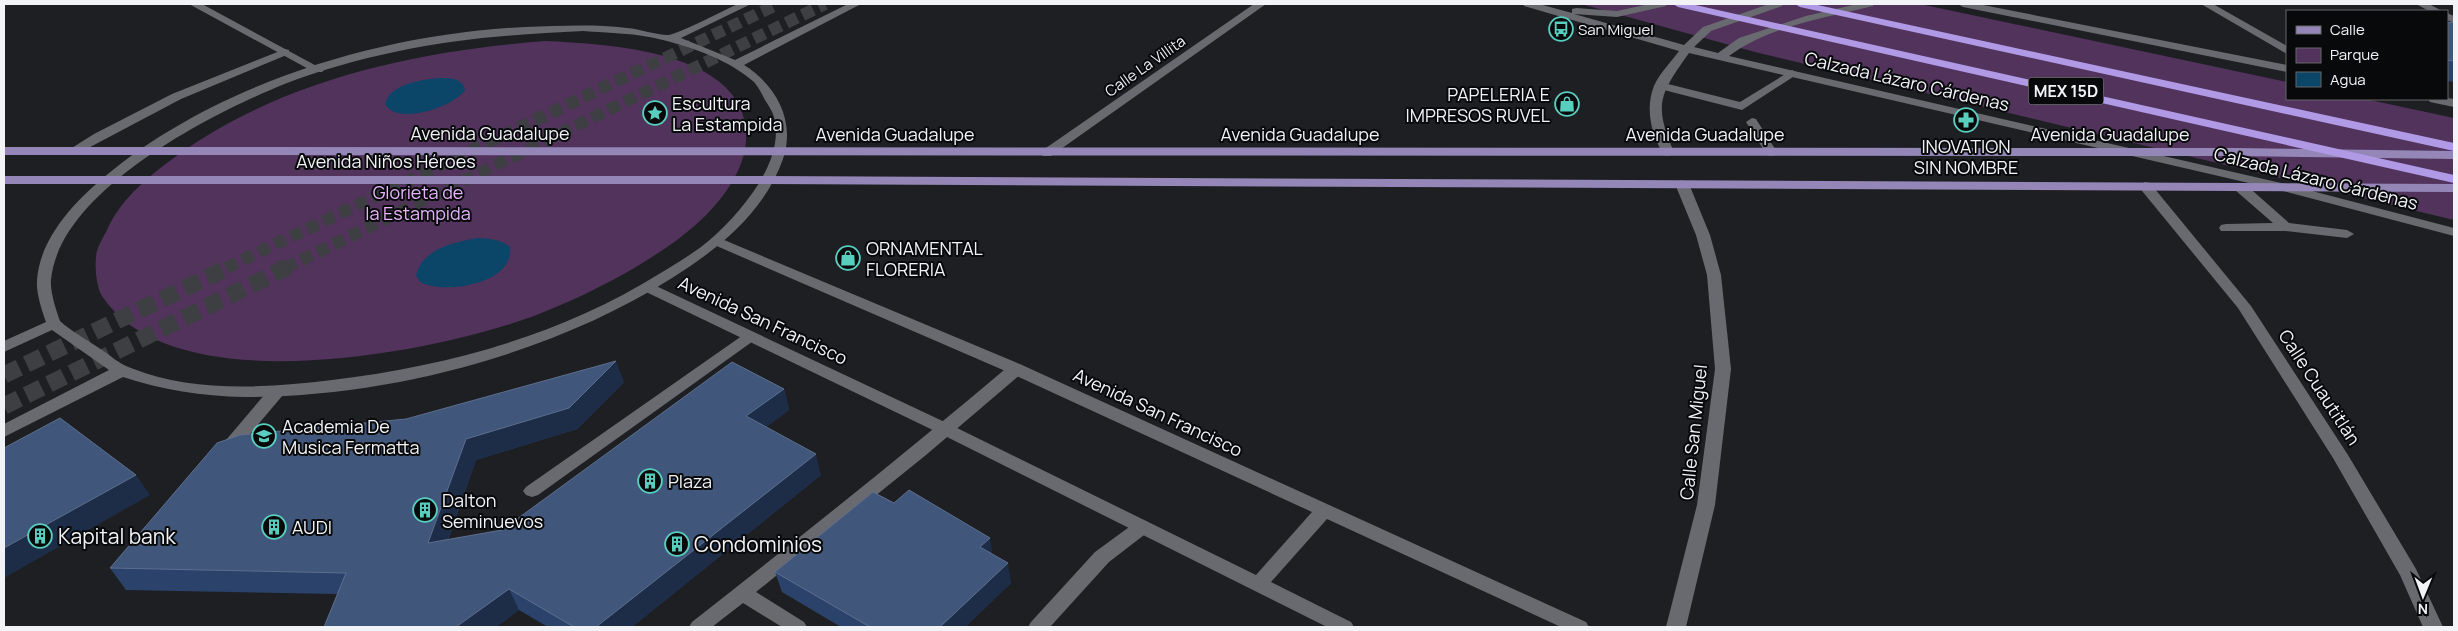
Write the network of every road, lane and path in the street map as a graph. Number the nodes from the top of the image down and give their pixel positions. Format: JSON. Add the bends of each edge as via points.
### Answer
{"nodes":[{"id":1,"x":194,"y":4,"type":"edge"},
{"id":2,"x":746,"y":4,"type":"edge"},
{"id":3,"x":856,"y":4,"type":"edge"},
{"id":4,"x":1261,"y":4,"type":"edge"},
{"id":5,"x":1528,"y":4,"type":"edge"},
{"id":6,"x":1662,"y":4,"type":"edge"},
{"id":7,"x":1678,"y":4,"type":"edge"},
{"id":8,"x":1778,"y":4,"type":"edge"},
{"id":9,"x":1800,"y":4,"type":"edge"},
{"id":10,"x":1869,"y":4,"type":"edge"},
{"id":11,"x":1963,"y":4,"type":"edge"},
{"id":12,"x":2206,"y":4,"type":"edge"},
{"id":13,"x":2421,"y":4,"type":"edge"},
{"id":14,"x":1544,"y":9,"type":"junction"},
{"id":15,"x":2435,"y":10,"type":"edge"},
{"id":16,"x":670,"y":38,"type":"junction"},
{"id":17,"x":1686,"y":49,"type":"junction"},
{"id":18,"x":2286,"y":50,"type":"edge"},
{"id":19,"x":285,"y":52,"type":"junction"},
{"id":20,"x":1720,"y":57,"type":"junction"},
{"id":21,"x":736,"y":64,"type":"junction"},
{"id":22,"x":2286,"y":69,"type":"edge"},
{"id":23,"x":318,"y":70,"type":"junction"},
{"id":24,"x":1792,"y":73,"type":"junction"},
{"id":25,"x":1660,"y":86,"type":"junction"},
{"id":26,"x":2439,"y":100,"type":"edge"},
{"id":27,"x":2454,"y":103,"type":"edge"},
{"id":28,"x":1752,"y":122,"type":"dead end"},
{"id":29,"x":2454,"y":147,"type":"edge"},
{"id":30,"x":4,"y":151,"type":"edge"},
{"id":31,"x":73,"y":151,"type":"junction"},
{"id":32,"x":145,"y":151,"type":"junction"},
{"id":33,"x":1668,"y":152,"type":"junction"},
{"id":34,"x":1771,"y":152,"type":"junction"},
{"id":35,"x":2131,"y":152,"type":"junction"},
{"id":36,"x":780,"y":153,"type":"junction"},
{"id":37,"x":1047,"y":153,"type":"junction"},
{"id":38,"x":2454,"y":155,"type":"edge"},
{"id":39,"x":2454,"y":179,"type":"edge"},
{"id":40,"x":4,"y":180,"type":"edge"},
{"id":41,"x":108,"y":180,"type":"junction"},
{"id":42,"x":768,"y":180,"type":"junction"},
{"id":43,"x":1682,"y":184,"type":"junction"},
{"id":44,"x":2145,"y":186,"type":"junction"},
{"id":45,"x":2240,"y":187,"type":"junction"},
{"id":46,"x":2281,"y":187,"type":"junction"},
{"id":47,"x":2454,"y":188,"type":"edge"},
{"id":48,"x":2285,"y":227,"type":"junction"},
{"id":49,"x":2226,"y":228,"type":"dead end"},
{"id":50,"x":2454,"y":232,"type":"edge"},
{"id":51,"x":2347,"y":234,"type":"dead end"},
{"id":52,"x":717,"y":241,"type":"junction"},
{"id":53,"x":650,"y":288,"type":"junction"},
{"id":54,"x":54,"y":324,"type":"junction"},
{"id":55,"x":751,"y":336,"type":"junction"},
{"id":56,"x":4,"y":347,"type":"edge"},
{"id":57,"x":1016,"y":369,"type":"junction"},
{"id":58,"x":121,"y":371,"type":"junction"},
{"id":59,"x":277,"y":391,"type":"junction"},
{"id":60,"x":945,"y":429,"type":"junction"},
{"id":61,"x":4,"y":431,"type":"edge"},
{"id":62,"x":219,"y":459,"type":"edge"},
{"id":63,"x":532,"y":491,"type":"dead end"},
{"id":64,"x":1325,"y":510,"type":"junction"},
{"id":65,"x":1142,"y":526,"type":"junction"},
{"id":66,"x":1258,"y":585,"type":"junction"},
{"id":67,"x":741,"y":592,"type":"junction"},
{"id":68,"x":699,"y":627,"type":"edge"},
{"id":69,"x":797,"y":627,"type":"edge"},
{"id":70,"x":1038,"y":627,"type":"edge"},
{"id":71,"x":1344,"y":627,"type":"edge"},
{"id":72,"x":1579,"y":627,"type":"edge"},
{"id":73,"x":1676,"y":627,"type":"edge"},
{"id":74,"x":2433,"y":627,"type":"edge"}],
"edges":[{"from":1,"to":19,"type":"street"},
{"from":2,"to":16,"type":"street"},
{"from":3,"to":21,"type":"street"},
{"from":4,"to":37,"type":"street","name":"Calle La Villita"},
{"from":5,"to":14,"type":"street","name":"Calzada Lázaro Cárdenas"},
{"from":6,"to":14,"type":"street","via":[[1617,14]]},
{"from":7,"to":39,"type":"highway","name":"Calzada Lázaro Cárdenas","number":"MEX 15D"},
{"from":8,"to":17,"type":"street","via":[[1707,28]]},
{"from":9,"to":29,"type":"highway","number":"MEX 15D"},
{"from":10,"to":20,"type":"street","via":[[1810,18],[1743,40]]},
{"from":11,"to":22,"type":"street"},
{"from":12,"to":18,"type":"street"},
{"from":13,"to":15,"type":"street"},
{"from":14,"to":17,"type":"street","name":"Calzada Lázaro Cárdenas"},
{"from":16,"to":21,"type":"street"},
{"from":16,"to":23,"type":"street","via":[[583,28],[482,33],[373,54]]},
{"from":17,"to":20,"type":"street","name":"Calzada Lázaro Cárdenas"},
{"from":17,"to":25,"type":"street"},
{"from":19,"to":23,"type":"street"},
{"from":19,"to":31,"type":"street","via":[[175,95],[122,121]]},
{"from":20,"to":24,"type":"street","name":"Calzada Lázaro Cárdenas"},
{"from":21,"to":36,"type":"street","via":[[763,83],[780,118]]},
{"from":23,"to":32,"type":"street","via":[[227,105]]},
{"from":24,"to":25,"type":"street","via":[[1742,106]]},
{"from":24,"to":35,"type":"street","name":"Calzada Lázaro Cárdenas"},
{"from":25,"to":33,"type":"street","via":[[1655,116]]},
{"from":26,"to":27,"type":"street"},
{"from":28,"to":34,"type":"street"},
{"from":30,"to":31,"type":"main road"},
{"from":31,"to":32,"type":"main road"},
{"from":32,"to":36,"type":"main road","name":"Avenida Guadalupe"},
{"from":32,"to":41,"type":"street"},
{"from":33,"to":34,"type":"main road","name":"Avenida Guadalupe"},
{"from":33,"to":37,"type":"main road","name":"Avenida Guadalupe"},
{"from":34,"to":35,"type":"main road","name":"Avenida Guadalupe"},
{"from":35,"to":38,"type":"main road","name":"Avenida Guadalupe"},
{"from":35,"to":46,"type":"street","name":"Calzada Lázaro Cárdenas"},
{"from":36,"to":37,"type":"main road","name":"Avenida Guadalupe"},
{"from":36,"to":42,"type":"street"},
{"from":40,"to":41,"type":"main road","name":"Avenida Niños Héroes"},
{"from":41,"to":42,"type":"main road","name":"Avenida Niños Héroes"},
{"from":41,"to":54,"type":"street","via":[[84,203],[57,238],[43,282]]},
{"from":42,"to":43,"type":"main road"},
{"from":42,"to":52,"type":"street"},
{"from":43,"to":44,"type":"main road"},
{"from":43,"to":73,"type":"street","name":"Calle San Miguel","via":[[1703,235],[1714,275],[1723,369],[1706,505]]},
{"from":44,"to":45,"type":"main road"},
{"from":44,"to":74,"type":"street","name":"Calle Cuautitlán","via":[[2244,306],[2340,454],[2409,574]]},
{"from":45,"to":46,"type":"main road"},
{"from":45,"to":48,"type":"street"},
{"from":46,"to":47,"type":"main road"},
{"from":46,"to":50,"type":"street","name":"Calzada Lázaro Cárdenas"},
{"from":48,"to":49,"type":"street"},
{"from":48,"to":51,"type":"street"},
{"from":52,"to":53,"type":"street"},
{"from":52,"to":57,"type":"street","name":"Avenida San Francisco"},
{"from":53,"to":55,"type":"street","name":"Avenida San Francisco"},
{"from":53,"to":59,"type":"street","via":[[542,337],[454,366],[379,381]]},
{"from":54,"to":56,"type":"street"},
{"from":54,"to":58,"type":"street"},
{"from":55,"to":60,"type":"street","name":"Avenida San Francisco"},
{"from":55,"to":63,"type":"street"},
{"from":57,"to":60,"type":"street"},
{"from":57,"to":64,"type":"street","name":"Avenida San Francisco"},
{"from":58,"to":59,"type":"street","via":[[172,385]]},
{"from":58,"to":61,"type":"street"},
{"from":59,"to":62,"type":"street"},
{"from":60,"to":65,"type":"street","name":"Avenida San Francisco"},
{"from":60,"to":67,"type":"street"},
{"from":64,"to":66,"type":"street"},
{"from":64,"to":72,"type":"street","name":"Avenida San Francisco"},
{"from":65,"to":66,"type":"street","name":"Avenida San Francisco"},
{"from":65,"to":70,"type":"street","via":[[1102,557]]},
{"from":66,"to":71,"type":"street","name":"Avenida San Francisco"},
{"from":67,"to":68,"type":"street"},
{"from":67,"to":69,"type":"street"}]}
